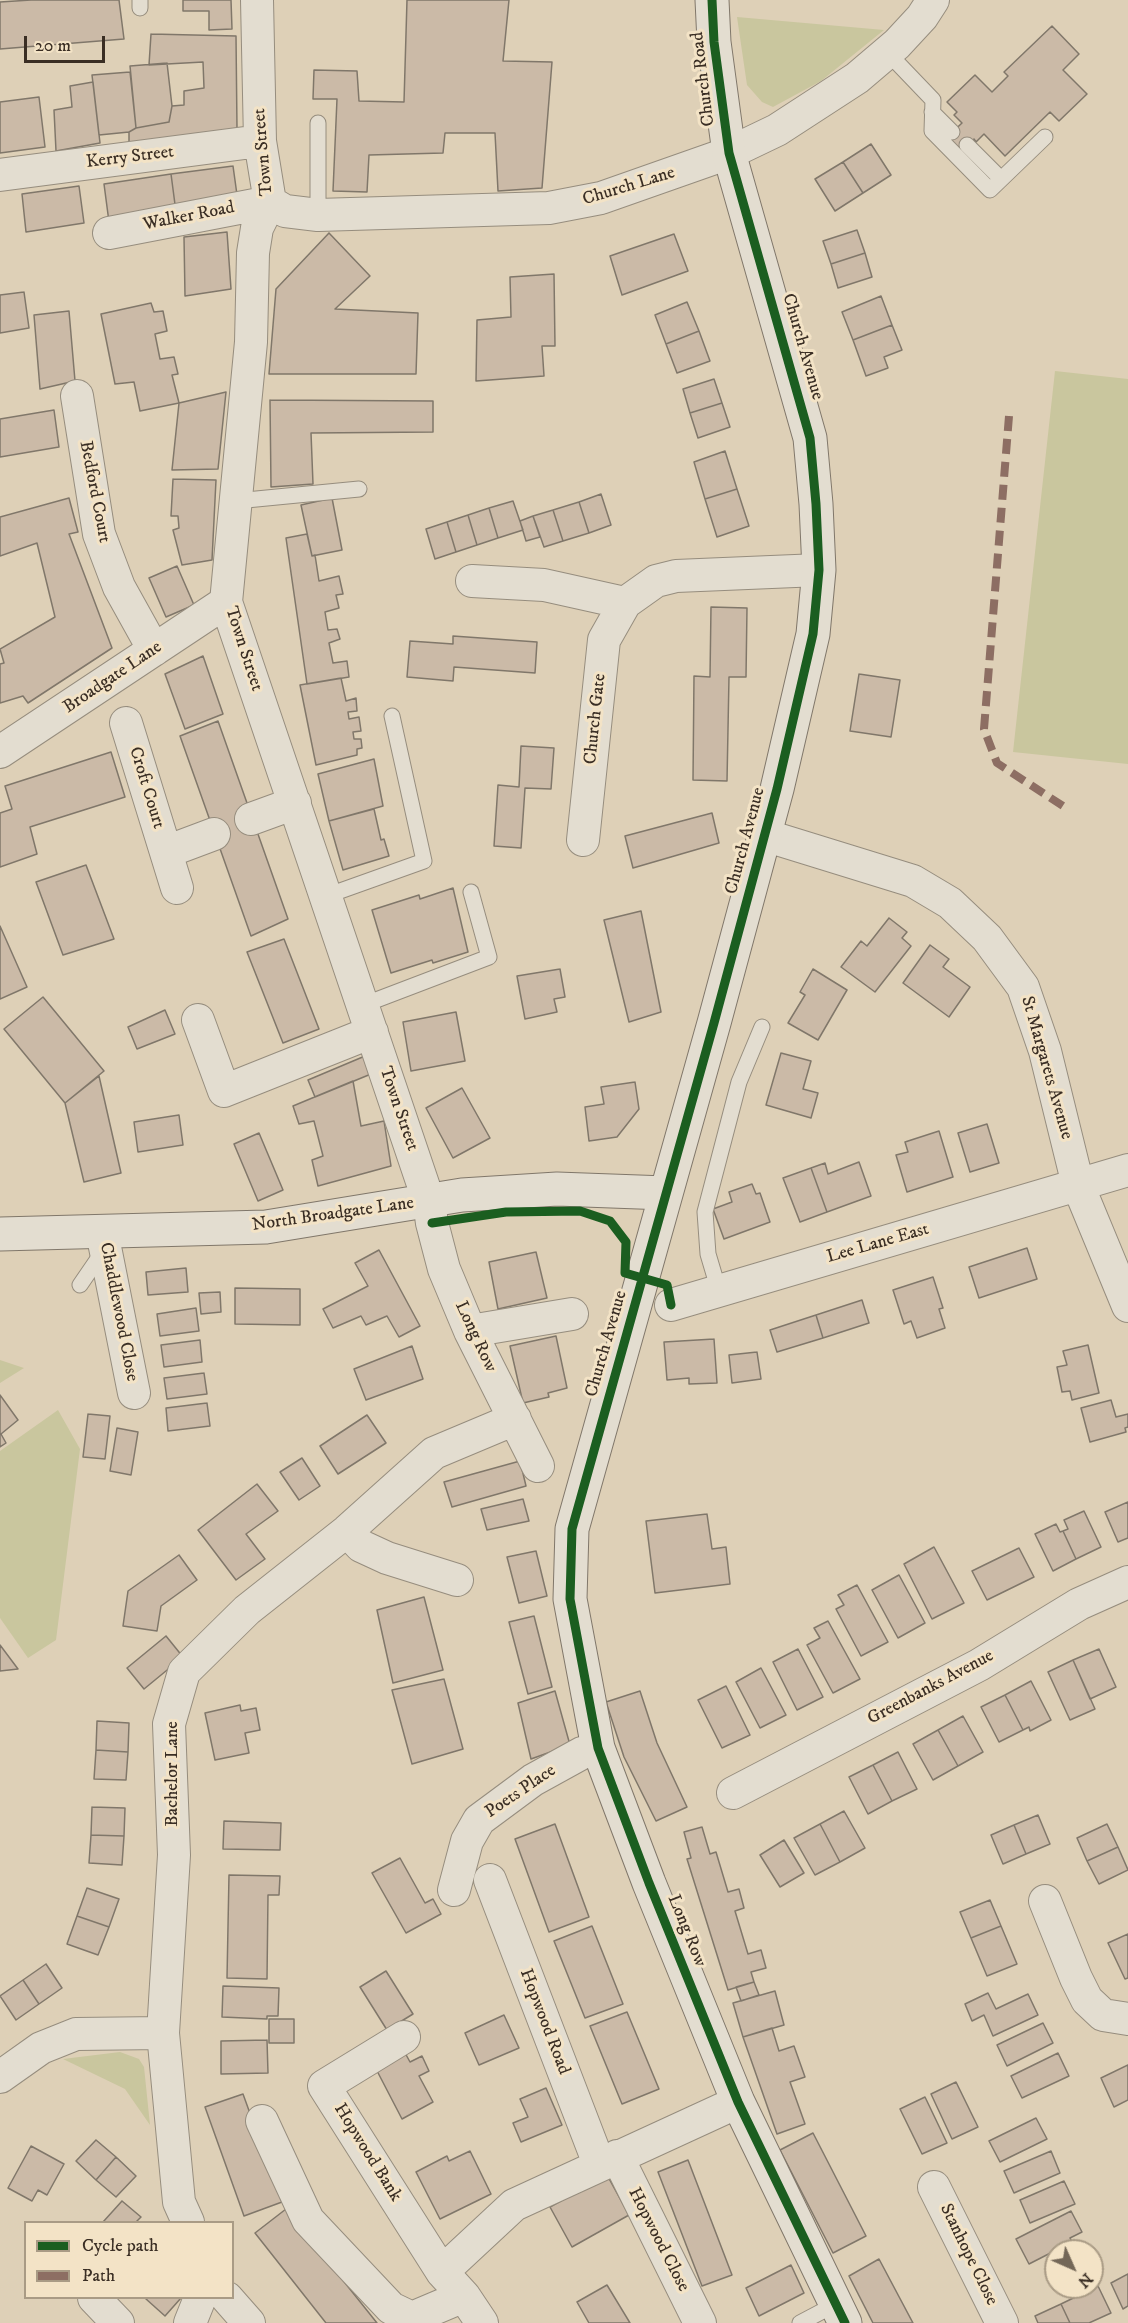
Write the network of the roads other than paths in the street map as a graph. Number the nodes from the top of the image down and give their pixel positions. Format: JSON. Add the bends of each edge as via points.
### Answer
{"nodes":[{"id":1,"x":257,"y":0,"type":"edge"},
{"id":2,"x":712,"y":0,"type":"edge"},
{"id":3,"x":933,"y":0,"type":"edge"},
{"id":4,"x":887,"y":52,"type":"junction"},
{"id":5,"x":933,"y":112,"type":"junction"},
{"id":6,"x":318,"y":123,"type":"dead end"},
{"id":7,"x":952,"y":132,"type":"dead end"},
{"id":8,"x":1045,"y":137,"type":"dead end"},
{"id":9,"x":260,"y":141,"type":"junction"},
{"id":10,"x":967,"y":145,"type":"dead end"},
{"id":11,"x":729,"y":153,"type":"junction"},
{"id":12,"x":0,"y":175,"type":"edge"},
{"id":13,"x":1001,"y":179,"type":"junction"},
{"id":14,"x":270,"y":202,"type":"junction"},
{"id":15,"x":318,"y":215,"type":"junction"},
{"id":16,"x":109,"y":233,"type":"dead end"},
{"id":17,"x":77,"y":396,"type":"dead end"},
{"id":18,"x":359,"y":489,"type":"dead end"},
{"id":19,"x":236,"y":501,"type":"junction"},
{"id":20,"x":819,"y":570,"type":"junction"},
{"id":21,"x":472,"y":581,"type":"dead end"},
{"id":22,"x":226,"y":602,"type":"junction"},
{"id":23,"x":625,"y":603,"type":"junction"},
{"id":24,"x":154,"y":650,"type":"junction"},
{"id":25,"x":392,"y":716,"type":"dead end"},
{"id":26,"x":126,"y":723,"type":"dead end"},
{"id":27,"x":0,"y":752,"type":"edge"},
{"id":28,"x":295,"y":803,"type":"junction"},
{"id":29,"x":251,"y":819,"type":"dead end"},
{"id":30,"x":214,"y":834,"type":"dead end"},
{"id":31,"x":764,"y":835,"type":"junction"},
{"id":32,"x":583,"y":840,"type":"dead end"},
{"id":33,"x":166,"y":852,"type":"junction"},
{"id":34,"x":177,"y":888,"type":"dead end"},
{"id":35,"x":471,"y":892,"type":"dead end"},
{"id":36,"x":326,"y":896,"type":"junction"},
{"id":37,"x":367,"y":1019,"type":"junction"},
{"id":38,"x":198,"y":1020,"type":"dead end"},
{"id":39,"x":762,"y":1027,"type":"dead end"},
{"id":40,"x":1128,"y":1170,"type":"edge"},
{"id":41,"x":1078,"y":1185,"type":"junction"},
{"id":42,"x":666,"y":1193,"type":"junction"},
{"id":43,"x":429,"y":1202,"type":"junction"},
{"id":44,"x":0,"y":1234,"type":"edge"},
{"id":45,"x":104,"y":1240,"type":"junction"},
{"id":46,"x":80,"y":1285,"type":"dead end"},
{"id":47,"x":719,"y":1290,"type":"junction"},
{"id":48,"x":671,"y":1305,"type":"dead end"},
{"id":49,"x":1128,"y":1306,"type":"edge"},
{"id":50,"x":572,"y":1314,"type":"dead end"},
{"id":51,"x":470,"y":1331,"type":"junction"},
{"id":52,"x":134,"y":1393,"type":"dead end"},
{"id":53,"x":515,"y":1419,"type":"junction"},
{"id":54,"x":538,"y":1466,"type":"dead end"},
{"id":55,"x":572,"y":1530,"type":"joint"},
{"id":56,"x":347,"y":1531,"type":"junction"},
{"id":57,"x":458,"y":1580,"type":"dead end"},
{"id":58,"x":1128,"y":1582,"type":"edge"},
{"id":59,"x":598,"y":1748,"type":"junction"},
{"id":60,"x":733,"y":1793,"type":"dead end"},
{"id":61,"x":490,"y":1880,"type":"dead end"},
{"id":62,"x":454,"y":1890,"type":"dead end"},
{"id":63,"x":1045,"y":1901,"type":"dead end"},
{"id":64,"x":1128,"y":2019,"type":"edge"},
{"id":65,"x":163,"y":2033,"type":"junction"},
{"id":66,"x":404,"y":2037,"type":"dead end"},
{"id":67,"x":0,"y":2077,"type":"edge"},
{"id":68,"x":738,"y":2102,"type":"junction"},
{"id":69,"x":262,"y":2121,"type":"dead end"},
{"id":70,"x":608,"y":2160,"type":"junction"},
{"id":71,"x":934,"y":2187,"type":"dead end"},
{"id":72,"x":187,"y":2221,"type":"edge"},
{"id":73,"x":442,"y":2272,"type":"junction"},
{"id":74,"x":464,"y":2296,"type":"junction"},
{"id":75,"x":95,"y":2299,"type":"edge"},
{"id":76,"x":200,"y":2299,"type":"edge"},
{"id":77,"x":228,"y":2299,"type":"edge"},
{"id":78,"x":841,"y":2314,"type":"edge"},
{"id":79,"x":118,"y":2323,"type":"edge"},
{"id":80,"x":190,"y":2323,"type":"edge"},
{"id":81,"x":249,"y":2323,"type":"edge"},
{"id":82,"x":482,"y":2323,"type":"edge"},
{"id":83,"x":700,"y":2323,"type":"edge"},
{"id":84,"x":800,"y":2323,"type":"edge"},
{"id":85,"x":1002,"y":2323,"type":"edge"}],
"edges":[{"from":1,"to":9,"type":"street","name":"Town Street"},
{"from":2,"to":11,"type":"street","name":"Church Road"},
{"from":3,"to":4,"type":"street","name":"Church Lane","via":[[922,17]]},
{"from":4,"to":5,"type":"lane","via":[[933,100]]},
{"from":4,"to":11,"type":"street","name":"Church Lane","via":[[858,78],[777,130]]},
{"from":5,"to":7,"type":"lane"},
{"from":5,"to":13,"type":"lane","via":[[932,131],[990,190]]},
{"from":6,"to":15,"type":"lane"},
{"from":8,"to":13,"type":"lane"},
{"from":9,"to":12,"type":"street","name":"Kerry Street"},
{"from":9,"to":14,"type":"street","name":"Town Street"},
{"from":10,"to":13,"type":"lane"},
{"from":11,"to":15,"type":"street","name":"Church Lane","via":[[601,198],[549,208]]},
{"from":11,"to":20,"type":"street","name":"Church Avenue","via":[[810,438]]},
{"from":14,"to":15,"type":"street","name":"Church Lane","via":[[285,210]]},
{"from":14,"to":16,"type":"street","name":"Walker Road"},
{"from":14,"to":19,"type":"street","name":"Town Street","via":[[257,228],[253,253],[251,342]]},
{"from":17,"to":24,"type":"street","name":"Bedford Court","via":[[99,534],[119,587]]},
{"from":18,"to":19,"type":"lane"},
{"from":19,"to":22,"type":"street","name":"Town Street"},
{"from":20,"to":23,"type":"street","name":"Church Gate","via":[[676,576],[656,581]]},
{"from":20,"to":31,"type":"street","name":"Church Avenue","via":[[813,634]]},
{"from":21,"to":23,"type":"street","via":[[544,585]]},
{"from":22,"to":24,"type":"street","name":"Broadgate Lane"},
{"from":22,"to":28,"type":"street","name":"Town Street"},
{"from":23,"to":32,"type":"street","name":"Church Gate","via":[[604,640]]},
{"from":24,"to":27,"type":"street","name":"Broadgate Lane"},
{"from":25,"to":36,"type":"lane","via":[[423,861]]},
{"from":26,"to":33,"type":"street","name":"Croft Court"},
{"from":28,"to":29,"type":"street"},
{"from":28,"to":36,"type":"street","name":"Town Street"},
{"from":30,"to":33,"type":"street","name":"Croft Court"},
{"from":31,"to":41,"type":"street","name":"St Margarets Avenue","via":[[913,881],[950,903],[987,938],[1023,987],[1045,1051]]},
{"from":31,"to":42,"type":"street","name":"Church Avenue"},
{"from":33,"to":34,"type":"street","name":"Croft Court"},
{"from":35,"to":37,"type":"lane","via":[[489,957]]},
{"from":36,"to":37,"type":"street","name":"Town Street"},
{"from":37,"to":38,"type":"street","via":[[224,1091]]},
{"from":37,"to":43,"type":"street","name":"Town Street"},
{"from":39,"to":47,"type":"lane","via":[[739,1082],[705,1212],[708,1254]]},
{"from":40,"to":41,"type":"street","name":"Lee Lane East"},
{"from":41,"to":47,"type":"street","name":"Lee Lane East"},
{"from":41,"to":49,"type":"street","name":"St Margarets Avenue"},
{"from":42,"to":43,"type":"street","name":"North Broadgate Lane","via":[[556,1189],[462,1195]]},
{"from":42,"to":55,"type":"street","name":"Church Avenue"},
{"from":43,"to":45,"type":"street","name":"North Broadgate Lane","via":[[266,1227],[142,1228]]},
{"from":43,"to":51,"type":"street","name":"Long Row","via":[[444,1269]]},
{"from":44,"to":45,"type":"street","name":"North Broadgate Lane"},
{"from":45,"to":46,"type":"lane"},
{"from":45,"to":52,"type":"street","name":"Chaddlewood Close"},
{"from":47,"to":48,"type":"street","name":"Lee Lane East"},
{"from":50,"to":51,"type":"street"},
{"from":51,"to":53,"type":"street","name":"Long Row"},
{"from":53,"to":54,"type":"street","name":"Long Row"},
{"from":53,"to":56,"type":"street","name":"Bachelor Lane","via":[[434,1453]]},
{"from":55,"to":59,"type":"street","name":"Long Row","via":[[570,1599]]},
{"from":56,"to":57,"type":"street","via":[[361,1546],[387,1558]]},
{"from":56,"to":65,"type":"street","name":"Bachelor Lane","via":[[247,1610],[184,1672],[169,1724],[174,1855]]},
{"from":58,"to":60,"type":"street","name":"Greenbanks Avenue","via":[[1079,1604],[979,1665]]},
{"from":59,"to":62,"type":"street","name":"Poets Place","via":[[532,1780],[479,1820],[467,1841]]},
{"from":59,"to":68,"type":"street","name":"Long Row"},
{"from":61,"to":70,"type":"street","name":"Hopwood Road"},
{"from":63,"to":64,"type":"street","via":[[1087,2000],[1103,2015]]},
{"from":65,"to":67,"type":"street","via":[[76,2034],[42,2048]]},
{"from":65,"to":72,"type":"street","name":"Bachelor Lane","via":[[179,2202]]},
{"from":66,"to":73,"type":"street","name":"Hopwood Bank","via":[[324,2086]]},
{"from":68,"to":70,"type":"street"},
{"from":68,"to":78,"type":"street","name":"Long Row"},
{"from":69,"to":74,"type":"street","via":[[308,2220],[391,2308],[412,2318]]},
{"from":70,"to":73,"type":"street","via":[[514,2205]]},
{"from":70,"to":83,"type":"street","name":"Hopwood Close"},
{"from":71,"to":85,"type":"street","name":"Stanhope Close"},
{"from":73,"to":74,"type":"street","name":"Hopwood Bank"},
{"from":74,"to":82,"type":"street","name":"Hopwood Bank"},
{"from":75,"to":79,"type":"street"},
{"from":76,"to":80,"type":"street"},
{"from":77,"to":81,"type":"street"},
{"from":78,"to":84,"type":"lane"}]}
